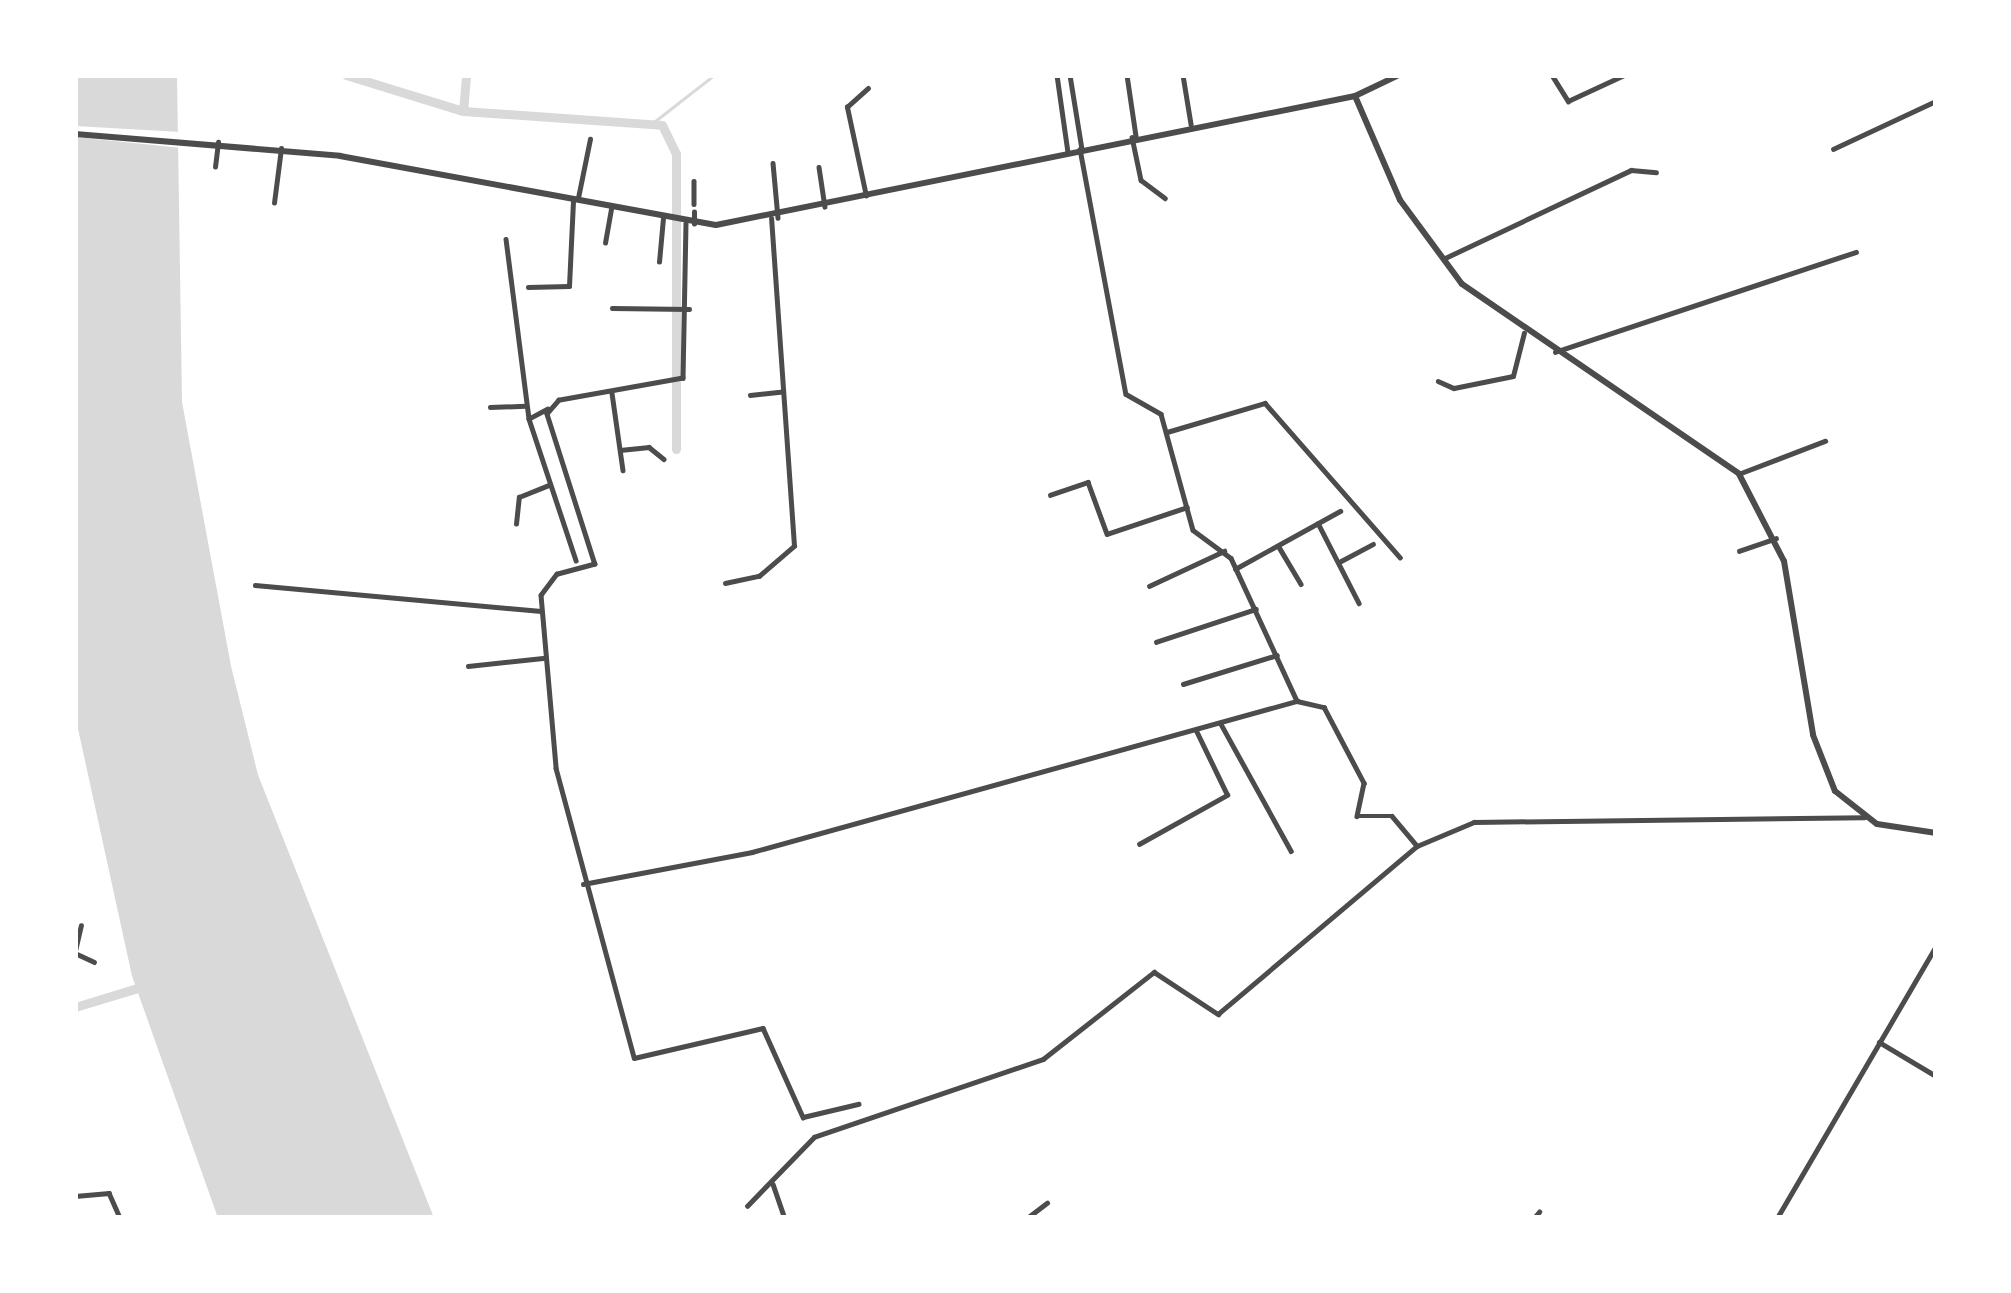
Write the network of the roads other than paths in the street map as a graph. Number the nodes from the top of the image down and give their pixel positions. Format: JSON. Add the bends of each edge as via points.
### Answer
{"nodes":[{"id":1,"x":1057,"y":75,"type":"edge"},
{"id":2,"x":1070,"y":75,"type":"edge"},
{"id":3,"x":1127,"y":75,"type":"edge"},
{"id":4,"x":1183,"y":75,"type":"edge"},
{"id":5,"x":1400,"y":75,"type":"edge"},
{"id":6,"x":1552,"y":75,"type":"edge"},
{"id":7,"x":1619,"y":76,"type":"edge"},
{"id":8,"x":1381,"y":79,"type":"edge"},
{"id":9,"x":868,"y":88,"type":"dead end"},
{"id":10,"x":1354,"y":96,"type":"junction"},
{"id":11,"x":1936,"y":101,"type":"edge"},
{"id":12,"x":1191,"y":124,"type":"junction"},
{"id":13,"x":75,"y":134,"type":"edge"},
{"id":14,"x":1134,"y":137,"type":"junction"},
{"id":15,"x":590,"y":140,"type":"dead end"},
{"id":16,"x":218,"y":142,"type":"junction"},
{"id":17,"x":280,"y":148,"type":"junction"},
{"id":18,"x":1081,"y":149,"type":"junction"},
{"id":19,"x":1833,"y":149,"type":"dead end"},
{"id":20,"x":1068,"y":152,"type":"junction"},
{"id":21,"x":773,"y":163,"type":"dead end"},
{"id":22,"x":215,"y":166,"type":"dead end"},
{"id":23,"x":819,"y":167,"type":"dead end"},
{"id":24,"x":1656,"y":172,"type":"dead end"},
{"id":25,"x":694,"y":181,"type":"dead end"},
{"id":26,"x":866,"y":197,"type":"junction"},
{"id":27,"x":1165,"y":198,"type":"dead end"},
{"id":28,"x":575,"y":201,"type":"junction"},
{"id":29,"x":274,"y":203,"type":"dead end"},
{"id":30,"x":825,"y":207,"type":"junction"},
{"id":31,"x":610,"y":208,"type":"junction"},
{"id":32,"x":663,"y":218,"type":"junction"},
{"id":33,"x":774,"y":219,"type":"junction"},
{"id":34,"x":690,"y":223,"type":"junction"},
{"id":35,"x":506,"y":239,"type":"dead end"},
{"id":36,"x":605,"y":243,"type":"dead end"},
{"id":37,"x":1856,"y":252,"type":"dead end"},
{"id":38,"x":1442,"y":260,"type":"junction"},
{"id":39,"x":659,"y":262,"type":"dead end"},
{"id":40,"x":528,"y":287,"type":"dead end"},
{"id":41,"x":613,"y":308,"type":"dead end"},
{"id":42,"x":689,"y":309,"type":"junction"},
{"id":43,"x":1524,"y":333,"type":"junction"},
{"id":44,"x":1555,"y":352,"type":"junction"},
{"id":45,"x":1438,"y":381,"type":"dead end"},
{"id":46,"x":781,"y":392,"type":"junction"},
{"id":47,"x":612,"y":393,"type":"junction"},
{"id":48,"x":749,"y":395,"type":"dead end"},
{"id":49,"x":525,"y":406,"type":"junction"},
{"id":50,"x":490,"y":407,"type":"dead end"},
{"id":51,"x":548,"y":409,"type":"junction"},
{"id":52,"x":529,"y":419,"type":"junction"},
{"id":53,"x":1167,"y":433,"type":"junction"},
{"id":54,"x":1825,"y":441,"type":"dead end"},
{"id":55,"x":620,"y":450,"type":"junction"},
{"id":56,"x":664,"y":459,"type":"dead end"},
{"id":57,"x":622,"y":470,"type":"dead end"},
{"id":58,"x":1739,"y":474,"type":"junction"},
{"id":59,"x":549,"y":485,"type":"junction"},
{"id":60,"x":1050,"y":495,"type":"dead end"},
{"id":61,"x":1186,"y":507,"type":"junction"},
{"id":62,"x":1340,"y":511,"type":"dead end"},
{"id":63,"x":1318,"y":523,"type":"junction"},
{"id":64,"x":516,"y":524,"type":"dead end"},
{"id":65,"x":1776,"y":538,"type":"junction"},
{"id":66,"x":1372,"y":544,"type":"dead end"},
{"id":67,"x":1278,"y":545,"type":"junction"},
{"id":68,"x":1224,"y":551,"type":"junction"},
{"id":69,"x":1739,"y":551,"type":"dead end"},
{"id":70,"x":1400,"y":557,"type":"dead end"},
{"id":71,"x":576,"y":560,"type":"dead end"},
{"id":72,"x":1339,"y":562,"type":"junction"},
{"id":73,"x":1235,"y":568,"type":"junction"},
{"id":74,"x":725,"y":583,"type":"dead end"},
{"id":75,"x":1301,"y":584,"type":"dead end"},
{"id":76,"x":255,"y":585,"type":"dead end"},
{"id":77,"x":1149,"y":586,"type":"dead end"},
{"id":78,"x":1359,"y":603,"type":"dead end"},
{"id":79,"x":1256,"y":610,"type":"junction"},
{"id":80,"x":541,"y":611,"type":"junction"},
{"id":81,"x":1156,"y":642,"type":"dead end"},
{"id":82,"x":1277,"y":655,"type":"junction"},
{"id":83,"x":543,"y":658,"type":"junction"},
{"id":84,"x":468,"y":666,"type":"dead end"},
{"id":85,"x":1183,"y":684,"type":"dead end"},
{"id":86,"x":1297,"y":701,"type":"junction"},
{"id":87,"x":1221,"y":724,"type":"junction"},
{"id":88,"x":1196,"y":731,"type":"junction"},
{"id":89,"x":1864,"y":817,"type":"junction"},
{"id":90,"x":1936,"y":833,"type":"edge"},
{"id":91,"x":1139,"y":844,"type":"dead end"},
{"id":92,"x":1417,"y":846,"type":"junction"},
{"id":93,"x":1291,"y":851,"type":"dead end"},
{"id":94,"x":582,"y":884,"type":"junction"},
{"id":95,"x":80,"y":926,"type":"dead end"},
{"id":96,"x":1936,"y":946,"type":"edge"},
{"id":97,"x":75,"y":952,"type":"edge"},
{"id":98,"x":94,"y":962,"type":"dead end"},
{"id":99,"x":1879,"y":1042,"type":"junction"},
{"id":100,"x":1936,"y":1076,"type":"edge"},
{"id":101,"x":858,"y":1104,"type":"dead end"},
{"id":102,"x":772,"y":1184,"type":"junction"},
{"id":103,"x":75,"y":1196,"type":"edge"},
{"id":104,"x":1047,"y":1203,"type":"dead end"},
{"id":105,"x":747,"y":1206,"type":"dead end"},
{"id":106,"x":120,"y":1218,"type":"edge"},
{"id":107,"x":785,"y":1218,"type":"edge"},
{"id":108,"x":1027,"y":1218,"type":"edge"},
{"id":109,"x":1778,"y":1218,"type":"edge"}],
"edges":[{"from":1,"to":20,"type":"street"},
{"from":2,"to":18,"type":"street"},
{"from":3,"to":14,"type":"street"},
{"from":4,"to":12,"type":"street"},
{"from":5,"to":8,"type":"street"},
{"from":6,"to":7,"type":"street","via":[[1568,100]]},
{"from":8,"to":10,"type":"street"},
{"from":9,"to":26,"type":"street","via":[[847,106]]},
{"from":10,"to":12,"type":"street"},
{"from":10,"to":38,"type":"street","via":[[1400,200]]},
{"from":11,"to":19,"type":"street"},
{"from":12,"to":14,"type":"street"},
{"from":13,"to":16,"type":"street"},
{"from":14,"to":18,"type":"street"},
{"from":14,"to":27,"type":"street","via":[[1141,180]]},
{"from":15,"to":28,"type":"street"},
{"from":16,"to":17,"type":"street"},
{"from":16,"to":22,"type":"street"},
{"from":17,"to":28,"type":"street"},
{"from":17,"to":29,"type":"street"},
{"from":18,"to":20,"type":"street"},
{"from":18,"to":53,"type":"street","via":[[1124,388],[1158,410]]},
{"from":20,"to":26,"type":"street"},
{"from":21,"to":33,"type":"street"},
{"from":23,"to":30,"type":"street"},
{"from":24,"to":38,"type":"street","via":[[1631,170]]},
{"from":25,"to":34,"type":"street"},
{"from":26,"to":30,"type":"street"},
{"from":28,"to":31,"type":"street"},
{"from":28,"to":40,"type":"street","via":[[568,286]]},
{"from":30,"to":33,"type":"street"},
{"from":31,"to":32,"type":"street"},
{"from":31,"to":36,"type":"street"},
{"from":32,"to":34,"type":"street"},
{"from":32,"to":39,"type":"street"},
{"from":33,"to":34,"type":"street"},
{"from":33,"to":46,"type":"street"},
{"from":34,"to":42,"type":"street"},
{"from":35,"to":49,"type":"street"},
{"from":37,"to":44,"type":"street"},
{"from":38,"to":43,"type":"street"},
{"from":41,"to":42,"type":"street"},
{"from":42,"to":47,"type":"street","via":[[682,378]]},
{"from":43,"to":44,"type":"street"},
{"from":43,"to":45,"type":"street","via":[[1513,376],[1454,388]]},
{"from":44,"to":58,"type":"street"},
{"from":46,"to":48,"type":"street"},
{"from":46,"to":74,"type":"street","via":[[793,553]]},
{"from":47,"to":51,"type":"street"},
{"from":47,"to":55,"type":"street"},
{"from":49,"to":50,"type":"street"},
{"from":49,"to":52,"type":"street"},
{"from":51,"to":52,"type":"street"},
{"from":51,"to":80,"type":"street","via":[[596,565],[549,579]]},
{"from":52,"to":59,"type":"street"},
{"from":53,"to":61,"type":"street"},
{"from":53,"to":70,"type":"street","via":[[1265,403]]},
{"from":54,"to":58,"type":"street"},
{"from":55,"to":56,"type":"street","via":[[649,447]]},
{"from":55,"to":57,"type":"street"},
{"from":58,"to":65,"type":"street"},
{"from":59,"to":64,"type":"street","via":[[519,497]]},
{"from":59,"to":71,"type":"street"},
{"from":60,"to":61,"type":"street","via":[[1088,482],[1107,534]]},
{"from":61,"to":68,"type":"street","via":[[1197,535]]},
{"from":62,"to":63,"type":"street"},
{"from":63,"to":67,"type":"street"},
{"from":63,"to":72,"type":"street"},
{"from":65,"to":69,"type":"street"},
{"from":65,"to":89,"type":"street","via":[[1820,758]]},
{"from":66,"to":72,"type":"street"},
{"from":67,"to":73,"type":"street"},
{"from":67,"to":75,"type":"street"},
{"from":68,"to":73,"type":"street"},
{"from":68,"to":77,"type":"street"},
{"from":72,"to":78,"type":"street"},
{"from":73,"to":79,"type":"street"},
{"from":76,"to":80,"type":"street"},
{"from":79,"to":81,"type":"street"},
{"from":79,"to":82,"type":"street"},
{"from":80,"to":83,"type":"street"},
{"from":82,"to":85,"type":"street"},
{"from":82,"to":86,"type":"street"},
{"from":83,"to":84,"type":"street"},
{"from":83,"to":94,"type":"street"},
{"from":86,"to":87,"type":"street"},
{"from":86,"to":92,"type":"street","via":[[1318,701],[1354,764],[1358,816],[1392,816]]},
{"from":87,"to":88,"type":"street"},
{"from":87,"to":93,"type":"street"},
{"from":88,"to":91,"type":"street","via":[[1227,795]]},
{"from":88,"to":94,"type":"street","via":[[937,792],[752,852]]},
{"from":89,"to":90,"type":"street"},
{"from":89,"to":92,"type":"street","via":[[1826,826],[1482,820]]},
{"from":92,"to":102,"type":"street","via":[[1218,1014],[1154,971],[1042,1059],[814,1137]]},
{"from":94,"to":101,"type":"street","via":[[637,1060],[763,1028],[803,1117]]},
{"from":95,"to":97,"type":"street"},
{"from":96,"to":99,"type":"street"},
{"from":97,"to":98,"type":"street"},
{"from":99,"to":100,"type":"street"},
{"from":99,"to":109,"type":"street"},
{"from":102,"to":105,"type":"street"},
{"from":102,"to":107,"type":"street"},
{"from":103,"to":106,"type":"street","via":[[110,1193]]},
{"from":104,"to":108,"type":"street"}]}
